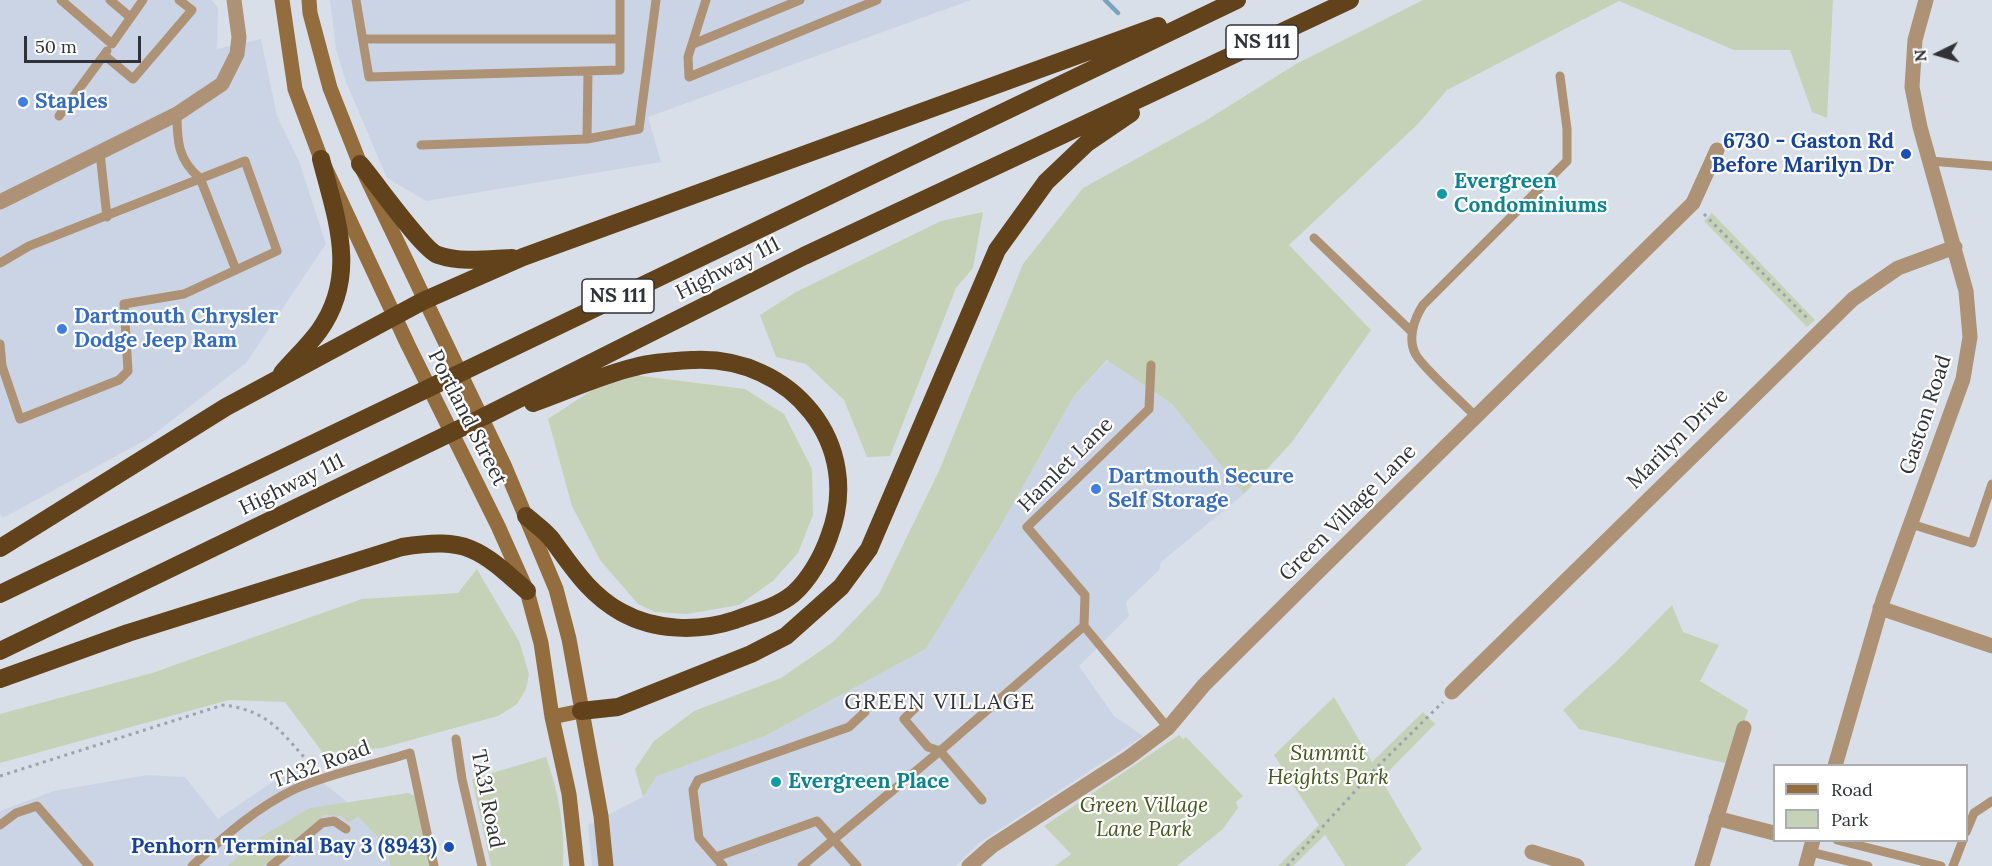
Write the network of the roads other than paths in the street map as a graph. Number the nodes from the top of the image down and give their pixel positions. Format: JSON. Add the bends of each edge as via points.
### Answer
{"nodes":[{"id":1,"x":61,"y":0,"type":"edge"},
{"id":2,"x":110,"y":0,"type":"edge"},
{"id":3,"x":143,"y":0,"type":"edge"},
{"id":4,"x":179,"y":0,"type":"edge"},
{"id":5,"x":234,"y":0,"type":"edge"},
{"id":6,"x":282,"y":0,"type":"edge"},
{"id":7,"x":309,"y":0,"type":"edge"},
{"id":8,"x":356,"y":0,"type":"edge"},
{"id":9,"x":620,"y":0,"type":"edge"},
{"id":10,"x":656,"y":0,"type":"edge"},
{"id":11,"x":800,"y":0,"type":"edge"},
{"id":12,"x":877,"y":0,"type":"edge"},
{"id":13,"x":1230,"y":0,"type":"edge"},
{"id":14,"x":1237,"y":0,"type":"edge"},
{"id":15,"x":1350,"y":0,"type":"edge"},
{"id":16,"x":1926,"y":0,"type":"edge"},
{"id":17,"x":708,"y":1,"type":"edge"},
{"id":18,"x":130,"y":17,"type":"junction"},
{"id":19,"x":363,"y":39,"type":"junction"},
{"id":20,"x":620,"y":39,"type":"junction"},
{"id":21,"x":111,"y":44,"type":"junction"},
{"id":22,"x":693,"y":44,"type":"junction"},
{"id":23,"x":104,"y":55,"type":"junction"},
{"id":24,"x":588,"y":71,"type":"junction"},
{"id":25,"x":1560,"y":76,"type":"dead end"},
{"id":26,"x":1174,"y":84,"type":"junction"},
{"id":27,"x":177,"y":114,"type":"junction"},
{"id":28,"x":59,"y":116,"type":"dead end"},
{"id":29,"x":587,"y":139,"type":"junction"},
{"id":30,"x":421,"y":145,"type":"dead end"},
{"id":31,"x":1717,"y":150,"type":"dead end"},
{"id":32,"x":100,"y":153,"type":"junction"},
{"id":33,"x":321,"y":159,"type":"junction"},
{"id":34,"x":1930,"y":161,"type":"junction"},
{"id":35,"x":360,"y":164,"type":"junction"},
{"id":36,"x":1992,"y":166,"type":"edge"},
{"id":37,"x":200,"y":178,"type":"junction"},
{"id":38,"x":4,"y":195,"type":"edge"},
{"id":39,"x":107,"y":217,"type":"junction"},
{"id":40,"x":1314,"y":238,"type":"dead end"},
{"id":41,"x":1954,"y":246,"type":"junction"},
{"id":42,"x":523,"y":257,"type":"junction"},
{"id":43,"x":0,"y":264,"type":"edge"},
{"id":44,"x":236,"y":270,"type":"junction"},
{"id":45,"x":423,"y":301,"type":"junction"},
{"id":46,"x":395,"y":316,"type":"junction"},
{"id":47,"x":1412,"y":332,"type":"junction"},
{"id":48,"x":0,"y":344,"type":"edge"},
{"id":49,"x":1151,"y":364,"type":"dead end"},
{"id":50,"x":274,"y":382,"type":"junction"},
{"id":51,"x":1475,"y":416,"type":"junction"},
{"id":52,"x":460,"y":428,"type":"junction"},
{"id":53,"x":1992,"y":484,"type":"edge"},
{"id":54,"x":526,"y":516,"type":"junction"},
{"id":55,"x":1911,"y":524,"type":"junction"},
{"id":56,"x":0,"y":548,"type":"edge"},
{"id":57,"x":527,"y":591,"type":"junction"},
{"id":58,"x":0,"y":594,"type":"edge"},
{"id":59,"x":1880,"y":608,"type":"junction"},
{"id":60,"x":1084,"y":626,"type":"junction"},
{"id":61,"x":1992,"y":646,"type":"edge"},
{"id":62,"x":0,"y":651,"type":"edge"},
{"id":63,"x":0,"y":680,"type":"edge"},
{"id":64,"x":1452,"y":692,"type":"road end"},
{"id":65,"x":918,"y":705,"type":"dead end"},
{"id":66,"x":581,"y":711,"type":"junction"},
{"id":67,"x":865,"y":712,"type":"dead end"},
{"id":68,"x":552,"y":717,"type":"junction"},
{"id":69,"x":1168,"y":728,"type":"junction"},
{"id":70,"x":1744,"y":728,"type":"dead end"},
{"id":71,"x":456,"y":739,"type":"dead end"},
{"id":72,"x":940,"y":752,"type":"junction"},
{"id":73,"x":1834,"y":764,"type":"edge"},
{"id":74,"x":982,"y":800,"type":"dead end"},
{"id":75,"x":1992,"y":801,"type":"edge"},
{"id":76,"x":1716,"y":818,"type":"junction"},
{"id":77,"x":0,"y":825,"type":"edge"},
{"id":78,"x":1968,"y":827,"type":"edge"},
{"id":79,"x":346,"y":829,"type":"dead end"},
{"id":80,"x":1773,"y":833,"type":"edge"},
{"id":81,"x":832,"y":839,"type":"junction"},
{"id":82,"x":1845,"y":842,"type":"edge"},
{"id":83,"x":1962,"y":842,"type":"edge"},
{"id":84,"x":1809,"y":848,"type":"edge"},
{"id":85,"x":1532,"y":852,"type":"dead end"},
{"id":86,"x":716,"y":857,"type":"junction"},
{"id":87,"x":197,"y":864,"type":"edge"},
{"id":88,"x":90,"y":866,"type":"edge"},
{"id":89,"x":271,"y":866,"type":"edge"},
{"id":90,"x":434,"y":866,"type":"edge"},
{"id":91,"x":482,"y":866,"type":"edge"},
{"id":92,"x":577,"y":866,"type":"edge"},
{"id":93,"x":606,"y":866,"type":"edge"},
{"id":94,"x":723,"y":866,"type":"edge"},
{"id":95,"x":802,"y":866,"type":"edge"},
{"id":96,"x":856,"y":866,"type":"edge"},
{"id":97,"x":969,"y":866,"type":"edge"},
{"id":98,"x":1576,"y":866,"type":"edge"},
{"id":99,"x":1702,"y":866,"type":"edge"},
{"id":100,"x":1868,"y":866,"type":"edge"},
{"id":101,"x":1941,"y":866,"type":"edge"},
{"id":102,"x":1953,"y":866,"type":"edge"}],
"edges":[{"from":1,"to":21,"type":"lane"},
{"from":2,"to":18,"type":"lane"},
{"from":3,"to":18,"type":"lane"},
{"from":4,"to":23,"type":"lane","via":[[192,10],[133,79]]},
{"from":5,"to":27,"type":"street","via":[[239,37],[233,66],[222,84]]},
{"from":6,"to":33,"type":"main road","name":"Portland Street","via":[[295,89]]},
{"from":7,"to":35,"type":"main road","name":"Portland Street","via":[[330,88]]},
{"from":8,"to":19,"type":"lane"},
{"from":9,"to":20,"type":"lane"},
{"from":10,"to":29,"type":"lane","via":[[639,129]]},
{"from":11,"to":22,"type":"lane"},
{"from":12,"to":22,"type":"lane","via":[[689,77],[688,57]]},
{"from":13,"to":42,"type":"highway"},
{"from":14,"to":58,"type":"highway","name":"Highway 111","number":"NS 111"},
{"from":15,"to":26,"type":"highway","name":"Highway 111","number":"NS 111"},
{"from":16,"to":34,"type":"street","name":"Gaston Road","via":[[1912,67],[1916,108]]},
{"from":17,"to":22,"type":"lane"},
{"from":18,"to":21,"type":"lane"},
{"from":19,"to":20,"type":"lane"},
{"from":19,"to":24,"type":"lane","via":[[369,76]]},
{"from":20,"to":24,"type":"lane","via":[[620,70]]},
{"from":21,"to":23,"type":"lane"},
{"from":23,"to":28,"type":"lane"},
{"from":24,"to":29,"type":"lane"},
{"from":25,"to":47,"type":"lane","via":[[1567,161],[1423,305]]},
{"from":26,"to":52,"type":"highway","name":"Highway 111","number":"NS 111","via":[[804,256]]},
{"from":26,"to":66,"type":"highway","via":[[1087,143],[1046,182],[997,250],[869,549],[841,587],[786,636],[752,654],[618,707]]},
{"from":27,"to":32,"type":"street"},
{"from":27,"to":37,"type":"lane","via":[[180,154]]},
{"from":29,"to":30,"type":"lane"},
{"from":31,"to":51,"type":"street","name":"Green Village Lane","via":[[1693,203]]},
{"from":32,"to":38,"type":"street"},
{"from":32,"to":39,"type":"lane"},
{"from":33,"to":46,"type":"main road","name":"Portland Street"},
{"from":33,"to":50,"type":"highway","via":[[342,241],[343,257],[333,305],[319,331]]},
{"from":34,"to":36,"type":"lane"},
{"from":34,"to":41,"type":"street","name":"Gaston Road"},
{"from":35,"to":42,"type":"highway","via":[[418,239],[436,254],[460,260]]},
{"from":35,"to":45,"type":"main road","name":"Portland Street"},
{"from":37,"to":39,"type":"lane"},
{"from":37,"to":44,"type":"lane"},
{"from":37,"to":44,"type":"lane","via":[[245,160],[278,251]]},
{"from":39,"to":43,"type":"lane","via":[[29,246]]},
{"from":40,"to":47,"type":"lane"},
{"from":41,"to":55,"type":"street","name":"Gaston Road","via":[[1970,316],[1968,356],[1957,401]]},
{"from":41,"to":64,"type":"street","name":"Marilyn Drive","via":[[1912,260],[1853,299]]},
{"from":42,"to":45,"type":"highway"},
{"from":44,"to":48,"type":"lane","via":[[184,294],[124,304],[128,371],[119,380],[20,418]]},
{"from":45,"to":46,"type":"highway"},
{"from":45,"to":54,"type":"main road","name":"Portland Street"},
{"from":46,"to":50,"type":"highway"},
{"from":46,"to":57,"type":"main road","name":"Portland Street"},
{"from":47,"to":51,"type":"lane","via":[[1416,354]]},
{"from":49,"to":60,"type":"lane","name":"Hamlet Lane","via":[[1149,409],[1027,528],[1085,595]]},
{"from":50,"to":56,"type":"highway","via":[[226,407]]},
{"from":51,"to":69,"type":"street","name":"Green Village Lane","via":[[1204,685]]},
{"from":52,"to":54,"type":"highway","via":[[636,366],[696,360],[750,367],[790,389],[815,415],[833,446],[840,488],[834,526],[823,553],[792,594],[732,621],[690,628],[645,621],[603,601],[567,564],[552,539]]},
{"from":52,"to":62,"type":"highway","name":"Highway 111","number":"NS 111"},
{"from":53,"to":55,"type":"lane","via":[[1972,543]]},
{"from":54,"to":66,"type":"main road","name":"Portland Street","via":[[556,589]]},
{"from":55,"to":59,"type":"street","name":"Gaston Road"},
{"from":57,"to":63,"type":"highway","via":[[493,561],[469,548],[453,543],[421,544],[128,633]]},
{"from":57,"to":68,"type":"main road","name":"Portland Street","via":[[541,643]]},
{"from":59,"to":61,"type":"street"},
{"from":59,"to":73,"type":"street","name":"Gaston Road"},
{"from":60,"to":69,"type":"lane"},
{"from":60,"to":72,"type":"lane"},
{"from":65,"to":72,"type":"lane","via":[[904,719],[928,747]]},
{"from":66,"to":68,"type":"main road"},
{"from":66,"to":93,"type":"main road","name":"Portland Street","via":[[602,816]]},
{"from":67,"to":86,"type":"lane","via":[[849,727],[698,780],[693,790],[699,838]]},
{"from":68,"to":92,"type":"main road","name":"Portland Street","via":[[568,794]]},
{"from":69,"to":97,"type":"street","name":"Green Village Lane","via":[[992,846]]},
{"from":70,"to":76,"type":"street"},
{"from":71,"to":91,"type":"lane","name":"TA31 Road"},
{"from":72,"to":74,"type":"lane"},
{"from":72,"to":81,"type":"lane"},
{"from":75,"to":78,"type":"lane","via":[[1974,813]]},
{"from":76,"to":80,"type":"street"},
{"from":76,"to":99,"type":"street"},
{"from":77,"to":88,"type":"lane","via":[[16,813],[37,806]]},
{"from":79,"to":89,"type":"lane","via":[[334,821],[322,823]]},
{"from":81,"to":86,"type":"lane","via":[[817,821]]},
{"from":81,"to":95,"type":"lane"},
{"from":81,"to":96,"type":"lane"},
{"from":82,"to":101,"type":"lane"},
{"from":83,"to":102,"type":"lane"},
{"from":84,"to":100,"type":"lane"},
{"from":85,"to":98,"type":"street"},
{"from":86,"to":94,"type":"lane"},
{"from":87,"to":90,"type":"lane","name":"TA32 Road","via":[[228,832],[297,788],[410,753]]}]}
